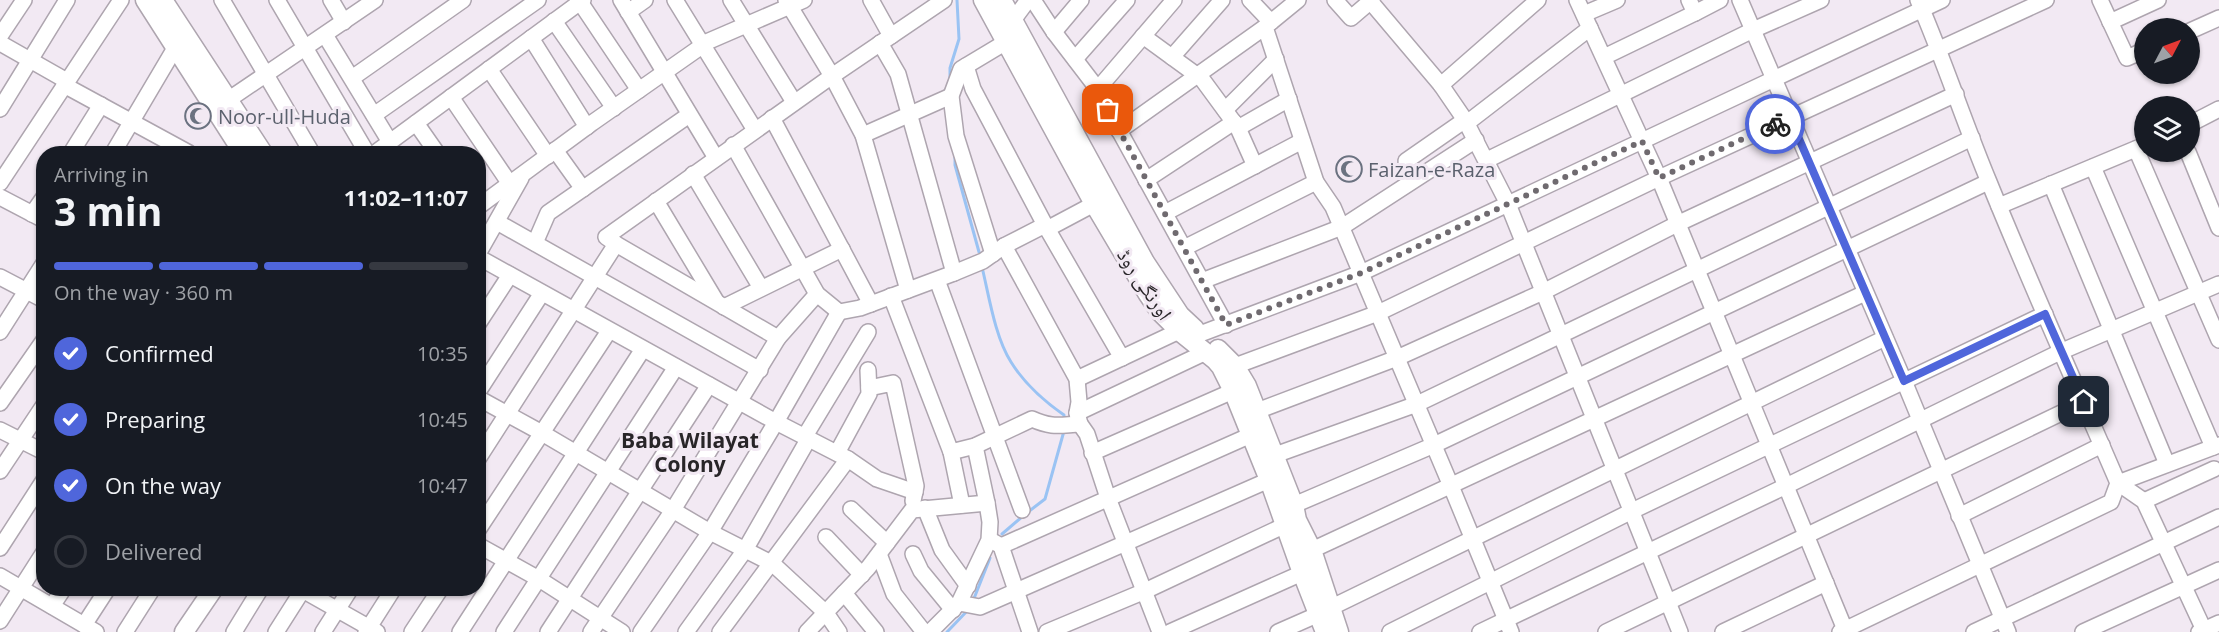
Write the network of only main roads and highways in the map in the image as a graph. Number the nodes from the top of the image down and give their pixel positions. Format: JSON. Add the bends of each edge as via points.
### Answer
{"nodes":[{"id":1,"x":145,"y":0,"type":"edge"},
{"id":2,"x":163,"y":0,"type":"edge"},
{"id":3,"x":983,"y":0,"type":"edge"},
{"id":4,"x":1002,"y":0,"type":"edge"},
{"id":5,"x":238,"y":146,"type":"edge"},
{"id":6,"x":258,"y":146,"type":"edge"},
{"id":7,"x":1292,"y":517,"type":"junction"},
{"id":8,"x":197,"y":596,"type":"edge"},
{"id":9,"x":209,"y":596,"type":"edge"},
{"id":10,"x":1325,"y":611,"type":"junction"},
{"id":11,"x":173,"y":632,"type":"edge"},
{"id":12,"x":184,"y":632,"type":"edge"},
{"id":13,"x":1325,"y":632,"type":"edge"},
{"id":14,"x":1339,"y":632,"type":"edge"}],
"edges":[{"from":1,"to":5,"type":"main road"},
{"from":2,"to":6,"type":"main road"},
{"from":3,"to":7,"type":"main road","name":"اورنگی روڈ","via":[[1147,293],[1160,312],[1221,367],[1269,480]]},
{"from":4,"to":7,"type":"main road","name":"اورنگی روڈ","via":[[1145,262],[1180,315],[1235,366],[1247,386],[1275,455]]},
{"from":7,"to":10,"type":"main road","name":"اورنگی روڈ","via":[[1312,550]]},
{"from":7,"to":10,"type":"main road","name":"اورنگی روڈ","via":[[1302,573]]},
{"from":8,"to":11,"type":"main road"},
{"from":9,"to":12,"type":"main road"},
{"from":10,"to":13,"type":"main road","name":"اورنگی روڈ"},
{"from":10,"to":14,"type":"main road","name":"اورنگی روڈ"}]}
